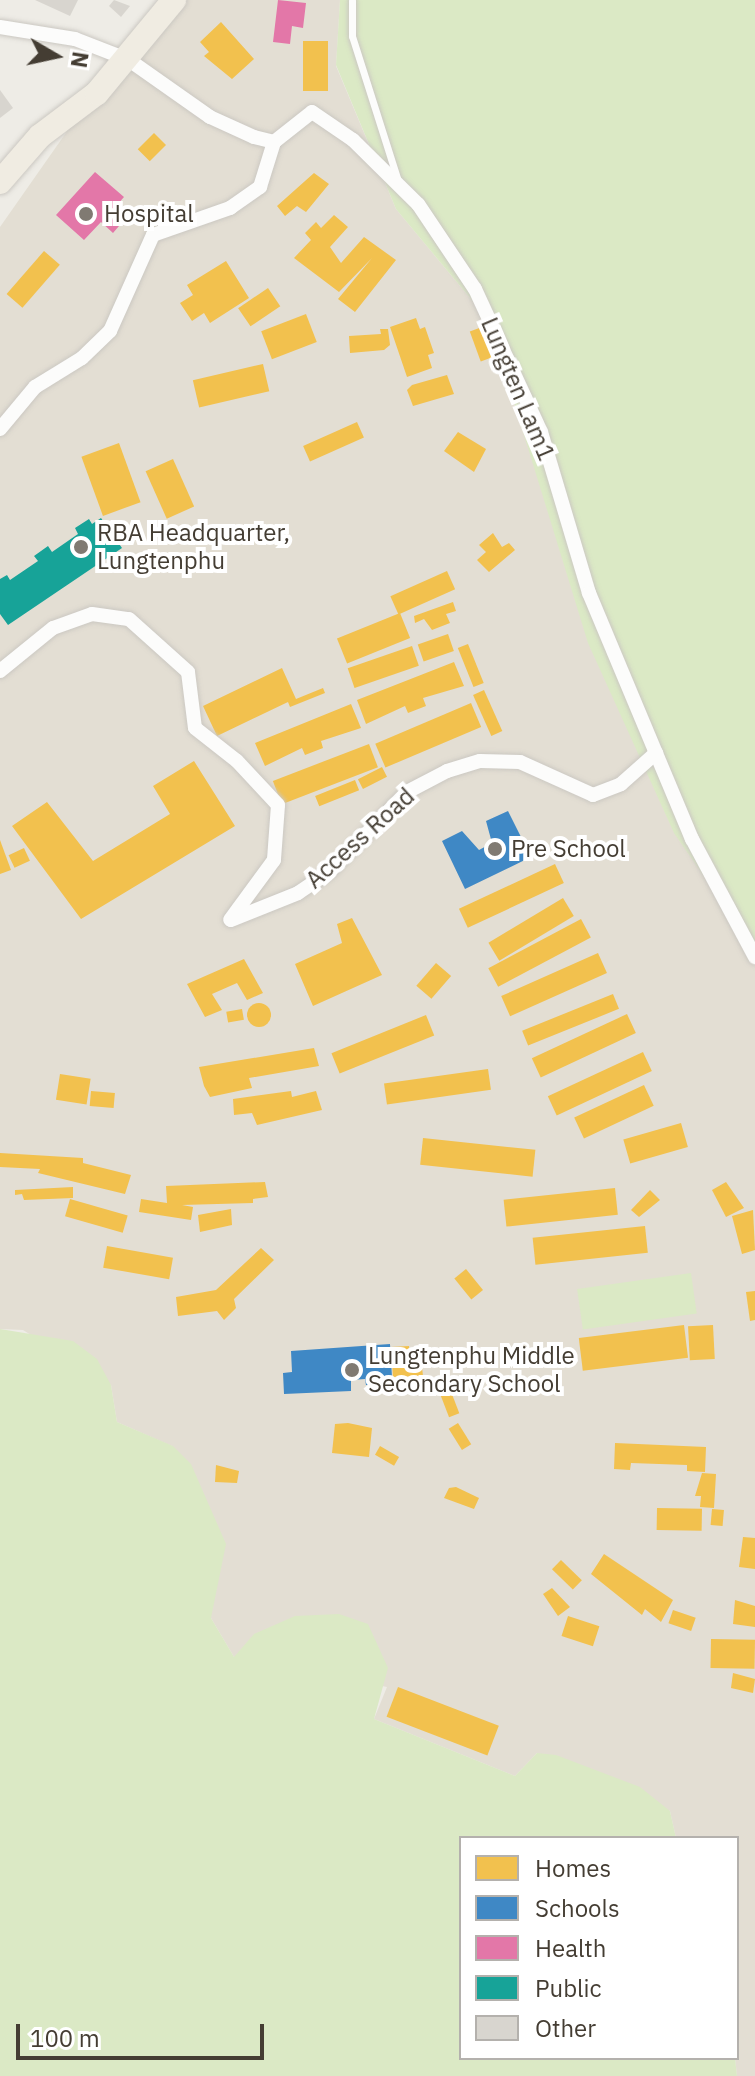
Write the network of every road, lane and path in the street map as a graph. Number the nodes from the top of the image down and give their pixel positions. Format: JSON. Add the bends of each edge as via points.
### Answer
{"nodes":[{"id":1,"x":174,"y":0,"type":"edge"},
{"id":2,"x":352,"y":2,"type":"edge"},
{"id":3,"x":0,"y":27,"type":"edge"},
{"id":4,"x":129,"y":60,"type":"junction"},
{"id":5,"x":274,"y":142,"type":"junction"},
{"id":6,"x":0,"y":182,"type":"edge"},
{"id":7,"x":400,"y":186,"type":"junction"},
{"id":8,"x":0,"y":429,"type":"edge"},
{"id":9,"x":0,"y":671,"type":"edge"},
{"id":10,"x":656,"y":753,"type":"junction"},
{"id":11,"x":755,"y":957,"type":"edge"}],
"edges":[{"from":1,"to":4,"type":"main road"},
{"from":2,"to":7,"type":"lane","via":[[352,36]]},
{"from":3,"to":4,"type":"street","via":[[75,39]]},
{"from":4,"to":5,"type":"street","via":[[210,117]]},
{"from":4,"to":6,"type":"main road","via":[[97,93],[40,136]]},
{"from":5,"to":7,"type":"street","name":"Lungten Lam1","via":[[312,112],[353,140]]},
{"from":5,"to":8,"type":"street","via":[[260,187],[230,208],[153,235],[110,331],[82,358],[35,387]]},
{"from":7,"to":10,"type":"street","name":"Lungten Lam1","via":[[475,289],[541,432],[589,593]]},
{"from":9,"to":10,"type":"street","name":"Access Road","via":[[53,628],[92,614],[129,619],[188,672],[195,728],[237,761],[278,805],[274,860],[230,920],[298,893],[329,872],[407,792],[447,771],[480,761],[520,762],[593,795],[621,784]]},
{"from":10,"to":11,"type":"street","name":"Lungten Lam1","via":[[692,839]]}]}
